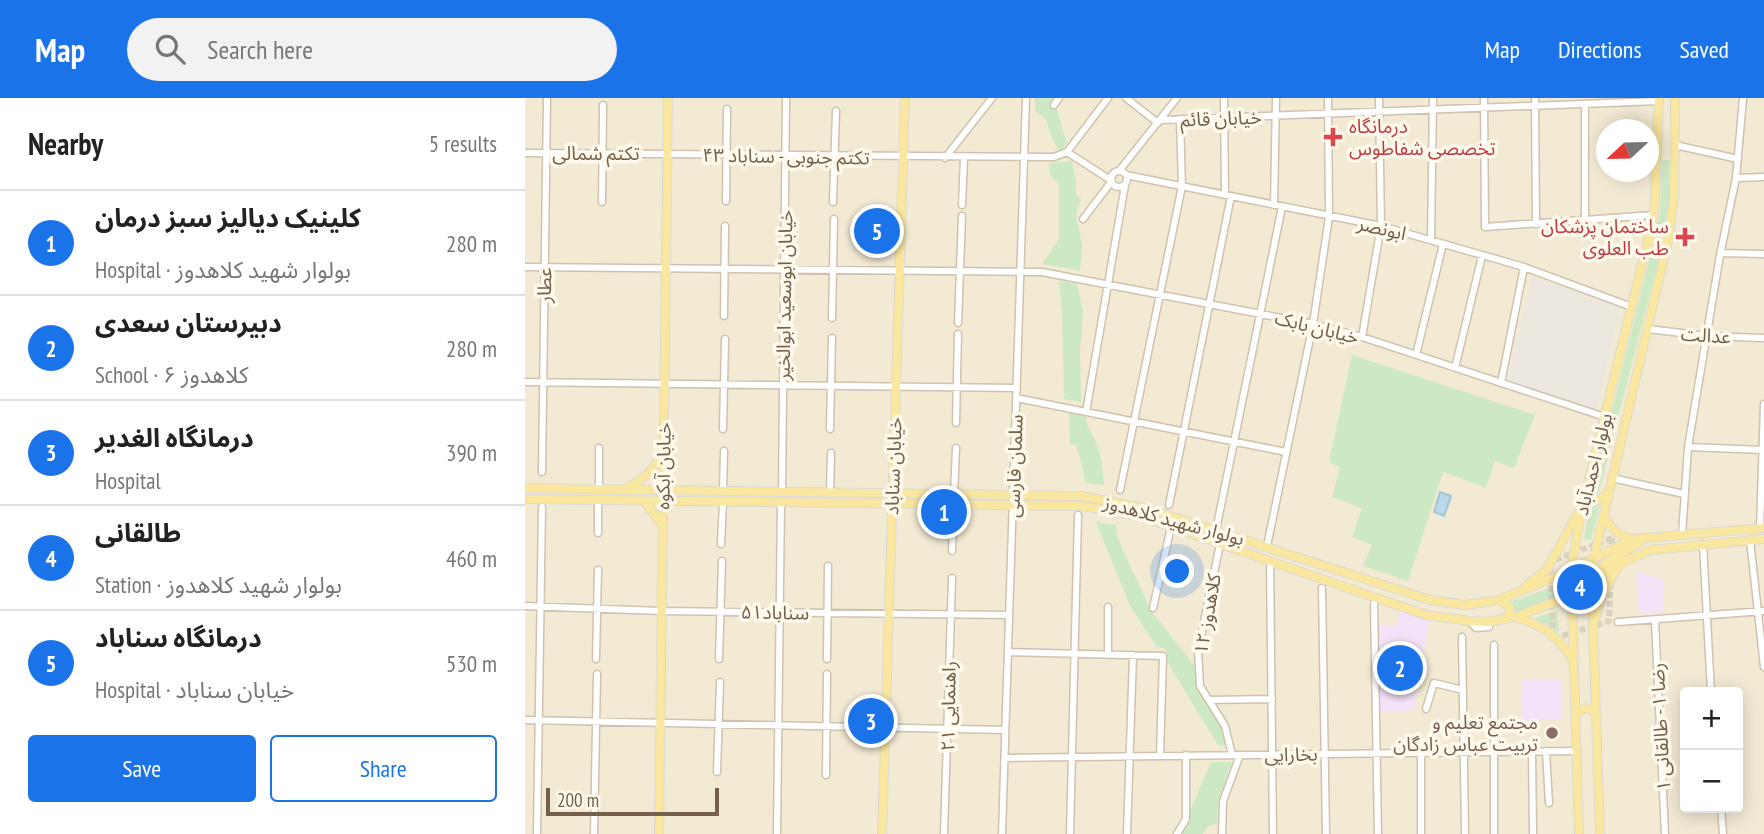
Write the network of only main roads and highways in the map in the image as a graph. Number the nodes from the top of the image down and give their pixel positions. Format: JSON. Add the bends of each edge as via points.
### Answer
{"nodes":[{"id":1,"x":668,"y":98,"type":"edge"},
{"id":2,"x":905,"y":98,"type":"edge"},
{"id":3,"x":1675,"y":98,"type":"edge"},
{"id":4,"x":1659,"y":99,"type":"edge"},
{"id":5,"x":1648,"y":238,"type":"junction"},
{"id":6,"x":1668,"y":241,"type":"junction"},
{"id":7,"x":1645,"y":254,"type":"junction"},
{"id":8,"x":1664,"y":260,"type":"junction"},
{"id":9,"x":664,"y":453,"type":"junction"},
{"id":10,"x":1589,"y":486,"type":"junction"},
{"id":11,"x":525,"y":488,"type":"edge"},
{"id":12,"x":627,"y":489,"type":"junction"},
{"id":13,"x":663,"y":490,"type":"junction"},
{"id":14,"x":1609,"y":492,"type":"junction"},
{"id":15,"x":893,"y":494,"type":"junction"},
{"id":16,"x":525,"y":499,"type":"edge"},
{"id":17,"x":1013,"y":500,"type":"junction"},
{"id":18,"x":645,"y":502,"type":"junction"},
{"id":19,"x":663,"y":502,"type":"junction"},
{"id":20,"x":892,"y":504,"type":"junction"},
{"id":21,"x":1582,"y":508,"type":"junction"},
{"id":22,"x":1604,"y":516,"type":"junction"},
{"id":23,"x":663,"y":526,"type":"junction"},
{"id":24,"x":1762,"y":528,"type":"edge"},
{"id":25,"x":1649,"y":537,"type":"junction"},
{"id":26,"x":1633,"y":539,"type":"junction"},
{"id":27,"x":1764,"y":539,"type":"edge"},
{"id":28,"x":1651,"y":550,"type":"junction"},
{"id":29,"x":1594,"y":557,"type":"junction"},
{"id":30,"x":1619,"y":564,"type":"junction"},
{"id":31,"x":1571,"y":569,"type":"junction"},
{"id":32,"x":1594,"y":569,"type":"junction"},
{"id":33,"x":1593,"y":581,"type":"junction"},
{"id":34,"x":1514,"y":595,"type":"junction"},
{"id":35,"x":1573,"y":595,"type":"junction"},
{"id":36,"x":1499,"y":600,"type":"junction"},
{"id":37,"x":1515,"y":617,"type":"junction"},
{"id":38,"x":1506,"y":619,"type":"junction"},
{"id":39,"x":1593,"y":625,"type":"junction"},
{"id":40,"x":1573,"y":663,"type":"junction"},
{"id":41,"x":1576,"y":716,"type":"junction"},
{"id":42,"x":1597,"y":716,"type":"junction"},
{"id":43,"x":659,"y":834,"type":"edge"},
{"id":44,"x":881,"y":834,"type":"edge"},
{"id":45,"x":1579,"y":834,"type":"edge"},
{"id":46,"x":1600,"y":834,"type":"edge"}],
"edges":[{"from":1,"to":9,"type":"main road","name":"خیابان آبکوه"},
{"from":2,"to":15,"type":"main road","name":"خیابان سناباد"},
{"from":3,"to":6,"type":"main road","name":"بولوار احمدآباد"},
{"from":4,"to":5,"type":"main road","name":"بولوار احمدآباد","via":[[1654,215]]},
{"from":5,"to":6,"type":"main road","via":[[1661,244]]},
{"from":5,"to":7,"type":"main road","name":"بولوار احمدآباد"},
{"from":6,"to":8,"type":"main road","name":"بولوار احمدآباد"},
{"from":7,"to":8,"type":"main road","via":[[1653,251]]},
{"from":7,"to":10,"type":"main road","name":"بولوار احمدآباد"},
{"from":8,"to":14,"type":"main road","name":"بولوار احمدآباد"},
{"from":9,"to":12,"type":"main road","via":[[648,474]]},
{"from":9,"to":13,"type":"main road","name":"خیابان آبکوه"},
{"from":10,"to":14,"type":"main road","via":[[1595,500]]},
{"from":10,"to":21,"type":"main road","name":"بولوار احمدآباد"},
{"from":11,"to":12,"type":"main road","name":"بولوار شهید کلاهدوز"},
{"from":12,"to":13,"type":"main road","name":"بولوار شهید کلاهدوز"},
{"from":13,"to":15,"type":"main road","name":"بولوار شهید کلاهدوز"},
{"from":13,"to":19,"type":"main road","name":"خیابان آبکوه"},
{"from":14,"to":22,"type":"main road","name":"بولوار احمدآباد"},
{"from":15,"to":17,"type":"main road","name":"بولوار شهید کلاهدوز"},
{"from":15,"to":20,"type":"main road","name":"خیابان سناباد"},
{"from":16,"to":18,"type":"main road","name":"بولوار شهید کلاهدوز"},
{"from":17,"to":20,"type":"main road","name":"بولوار شهید کلاهدوز"},
{"from":17,"to":36,"type":"main road","name":"بولوار شهید کلاهدوز","via":[[1081,496],[1117,502],[1447,604]]},
{"from":17,"to":38,"type":"main road","name":"بولوار شهید کلاهدوز","via":[[1115,511],[1426,615],[1488,622]]},
{"from":18,"to":19,"type":"main road","name":"بولوار شهید کلاهدوز"},
{"from":18,"to":23,"type":"main road"},
{"from":19,"to":20,"type":"main road","name":"بولوار شهید کلاهدوز"},
{"from":19,"to":23,"type":"main road","name":"خیابان آبکوه"},
{"from":20,"to":44,"type":"main road","name":"خیابان سناباد"},
{"from":21,"to":31,"type":"main road","name":"بولوار احمدآباد"},
{"from":21,"to":34,"type":"main road","via":[[1547,569]]},
{"from":22,"to":26,"type":"main road","via":[[1618,535]]},
{"from":22,"to":29,"type":"main road","name":"بولوار احمدآباد"},
{"from":23,"to":43,"type":"main road","name":"خیابان آبکوه"},
{"from":24,"to":25,"type":"main road","name":"بولوار شهید کلاهدوز"},
{"from":25,"to":26,"type":"main road","name":"بولوار شهید کلاهدوز"},
{"from":25,"to":28,"type":"main road"},
{"from":25,"to":32,"type":"main road"},
{"from":26,"to":29,"type":"main road","name":"بولوار شهید کلاهدوز"},
{"from":27,"to":28,"type":"main road","name":"بولوار شهید کلاهدوز"},
{"from":28,"to":30,"type":"main road","name":"بولوار شهید کلاهدوز"},
{"from":29,"to":31,"type":"main road","name":"بولوار شهید کلاهدوز"},
{"from":29,"to":32,"type":"main road","name":"بولوار احمدآباد"},
{"from":30,"to":33,"type":"main road","name":"بولوار شهید کلاهدوز"},
{"from":30,"to":39,"type":"main road"},
{"from":31,"to":34,"type":"main road","name":"بولوار شهید کلاهدوز"},
{"from":31,"to":35,"type":"main road","name":"بولوار احمدآباد"},
{"from":32,"to":33,"type":"main road","name":"بولوار احمدآباد"},
{"from":32,"to":35,"type":"main road"},
{"from":33,"to":35,"type":"main road","name":"بولوار شهید کلاهدوز"},
{"from":33,"to":39,"type":"main road","name":"بولوار احمدآباد"},
{"from":34,"to":36,"type":"main road","name":"بولوار شهید کلاهدوز"},
{"from":35,"to":37,"type":"main road","name":"بولوار شهید کلاهدوز"},
{"from":35,"to":40,"type":"main road","name":"بولوار احمدآباد"},
{"from":36,"to":38,"type":"main road","via":[[1510,609]]},
{"from":37,"to":38,"type":"main road","name":"بولوار شهید کلاهدوز"},
{"from":37,"to":40,"type":"main road","via":[[1558,638]]},
{"from":39,"to":42,"type":"main road","name":"بولوار احمدآباد"},
{"from":40,"to":41,"type":"main road","name":"بولوار احمدآباد"},
{"from":41,"to":42,"type":"main road","via":[[1587,708]]},
{"from":41,"to":45,"type":"main road","name":"بولوار احمدآباد"},
{"from":42,"to":46,"type":"main road","name":"بولوار احمدآباد"}]}
